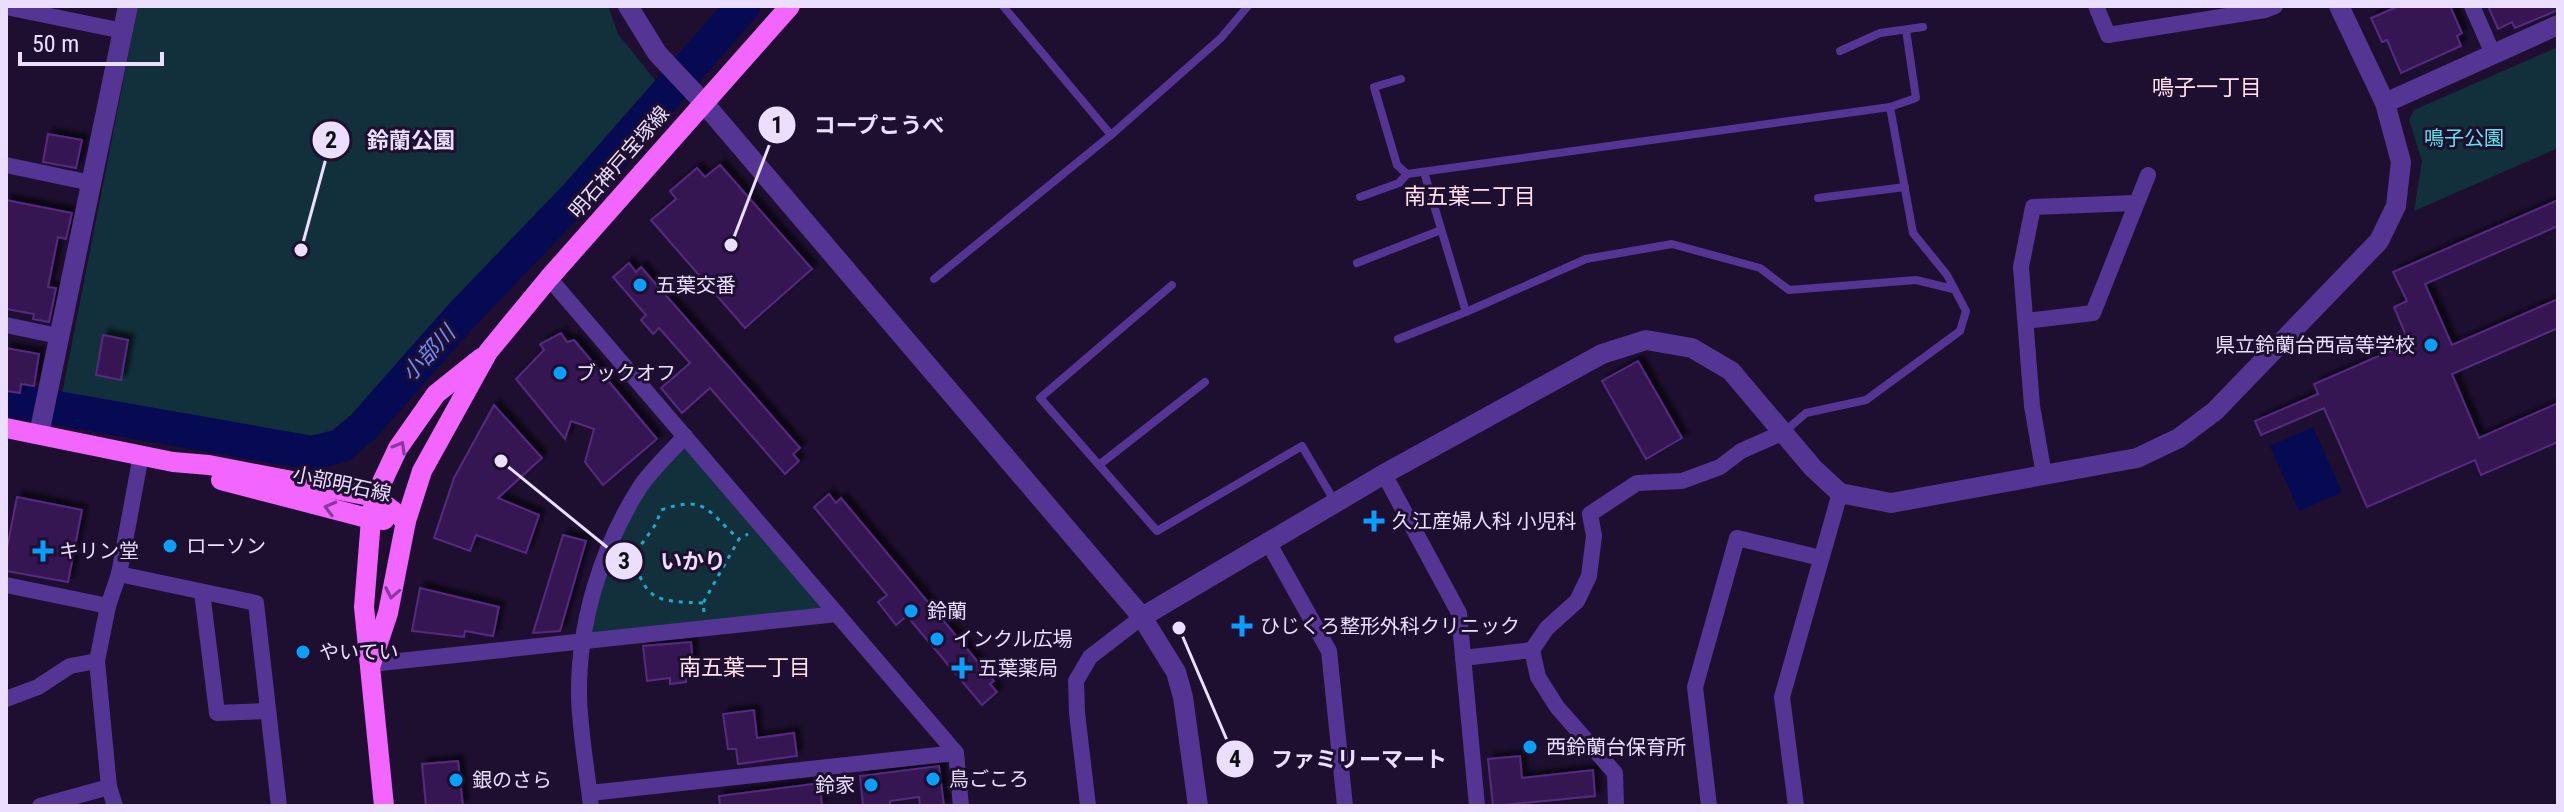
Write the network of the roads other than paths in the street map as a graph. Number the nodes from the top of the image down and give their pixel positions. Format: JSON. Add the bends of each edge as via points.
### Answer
{"nodes":[{"id":1,"x":128,"y":6,"type":"edge"},
{"id":2,"x":628,"y":6,"type":"edge"},
{"id":3,"x":790,"y":6,"type":"edge"},
{"id":4,"x":1003,"y":6,"type":"edge"},
{"id":5,"x":1248,"y":6,"type":"edge"},
{"id":6,"x":2096,"y":6,"type":"edge"},
{"id":7,"x":2275,"y":6,"type":"edge"},
{"id":8,"x":2339,"y":6,"type":"edge"},
{"id":9,"x":2472,"y":6,"type":"edge"},
{"id":10,"x":6,"y":7,"type":"edge"},
{"id":11,"x":2216,"y":12,"type":"edge"},
{"id":12,"x":2558,"y":25,"type":"edge"},
{"id":13,"x":1923,"y":27,"type":"dead end"},
{"id":14,"x":1906,"y":30,"type":"junction"},
{"id":15,"x":123,"y":31,"type":"junction"},
{"id":16,"x":1840,"y":51,"type":"dead end"},
{"id":17,"x":2493,"y":54,"type":"junction"},
{"id":18,"x":1401,"y":79,"type":"dead end"},
{"id":19,"x":698,"y":97,"type":"junction"},
{"id":20,"x":2385,"y":103,"type":"junction"},
{"id":21,"x":1890,"y":107,"type":"junction"},
{"id":22,"x":1111,"y":135,"type":"junction"},
{"id":23,"x":6,"y":165,"type":"edge"},
{"id":24,"x":1424,"y":172,"type":"junction"},
{"id":25,"x":1407,"y":174,"type":"junction"},
{"id":26,"x":2148,"y":175,"type":"dead end"},
{"id":27,"x":91,"y":183,"type":"junction"},
{"id":28,"x":1905,"y":187,"type":"junction"},
{"id":29,"x":1360,"y":197,"type":"dead end"},
{"id":30,"x":1818,"y":198,"type":"dead end"},
{"id":31,"x":2135,"y":203,"type":"junction"},
{"id":32,"x":1441,"y":230,"type":"junction"},
{"id":33,"x":1357,"y":263,"type":"dead end"},
{"id":34,"x":549,"y":278,"type":"junction"},
{"id":35,"x":934,"y":279,"type":"dead end"},
{"id":36,"x":1172,"y":285,"type":"dead end"},
{"id":37,"x":1953,"y":289,"type":"junction"},
{"id":38,"x":1466,"y":312,"type":"junction"},
{"id":39,"x":2026,"y":321,"type":"junction"},
{"id":40,"x":6,"y":325,"type":"edge"},
{"id":41,"x":58,"y":336,"type":"junction"},
{"id":42,"x":1398,"y":339,"type":"dead end"},
{"id":43,"x":488,"y":352,"type":"junction"},
{"id":44,"x":1205,"y":382,"type":"dead end"},
{"id":45,"x":6,"y":428,"type":"edge"},
{"id":46,"x":41,"y":429,"type":"junction"},
{"id":47,"x":1784,"y":432,"type":"junction"},
{"id":48,"x":685,"y":436,"type":"junction"},
{"id":49,"x":141,"y":455,"type":"junction"},
{"id":50,"x":173,"y":462,"type":"junction"},
{"id":51,"x":1099,"y":465,"type":"junction"},
{"id":52,"x":1384,"y":474,"type":"junction"},
{"id":53,"x":2044,"y":475,"type":"junction"},
{"id":54,"x":1840,"y":493,"type":"junction"},
{"id":55,"x":375,"y":497,"type":"junction"},
{"id":56,"x":1335,"y":503,"type":"junction"},
{"id":57,"x":371,"y":519,"type":"junction"},
{"id":58,"x":406,"y":521,"type":"junction"},
{"id":59,"x":1268,"y":542,"type":"junction"},
{"id":60,"x":1821,"y":558,"type":"junction"},
{"id":61,"x":119,"y":574,"type":"junction"},
{"id":62,"x":6,"y":585,"type":"edge"},
{"id":63,"x":202,"y":592,"type":"junction"},
{"id":64,"x":108,"y":606,"type":"junction"},
{"id":65,"x":837,"y":614,"type":"junction"},
{"id":66,"x":1142,"y":617,"type":"junction"},
{"id":67,"x":581,"y":642,"type":"junction"},
{"id":68,"x":1532,"y":650,"type":"junction"},
{"id":69,"x":1463,"y":658,"type":"junction"},
{"id":70,"x":97,"y":661,"type":"junction"},
{"id":71,"x":371,"y":664,"type":"junction"},
{"id":72,"x":6,"y":699,"type":"edge"},
{"id":73,"x":268,"y":711,"type":"junction"},
{"id":74,"x":956,"y":753,"type":"junction"},
{"id":75,"x":109,"y":787,"type":"junction"},
{"id":76,"x":590,"y":800,"type":"edge"},
{"id":77,"x":40,"y":806,"type":"edge"},
{"id":78,"x":115,"y":806,"type":"edge"},
{"id":79,"x":279,"y":806,"type":"edge"},
{"id":80,"x":384,"y":806,"type":"edge"},
{"id":81,"x":961,"y":806,"type":"edge"},
{"id":82,"x":1088,"y":806,"type":"edge"},
{"id":83,"x":1198,"y":806,"type":"edge"},
{"id":84,"x":1345,"y":806,"type":"edge"},
{"id":85,"x":1477,"y":806,"type":"edge"},
{"id":86,"x":1616,"y":806,"type":"edge"},
{"id":87,"x":1709,"y":806,"type":"edge"},
{"id":88,"x":1796,"y":806,"type":"edge"}],
"edges":[{"from":1,"to":15,"type":"street"},
{"from":2,"to":19,"type":"street","via":[[657,53]]},
{"from":3,"to":19,"type":"main road","name":"明石神戸宝塚線"},
{"from":4,"to":22,"type":"lane"},
{"from":5,"to":22,"type":"lane","via":[[1221,38]]},
{"from":6,"to":11,"type":"street","via":[[2108,35]]},
{"from":7,"to":11,"type":"street"},
{"from":8,"to":20,"type":"street"},
{"from":9,"to":17,"type":"street"},
{"from":10,"to":15,"type":"street"},
{"from":12,"to":17,"type":"street"},
{"from":13,"to":14,"type":"lane"},
{"from":14,"to":16,"type":"lane","via":[[1880,33]]},
{"from":14,"to":21,"type":"lane","via":[[1916,98]]},
{"from":15,"to":27,"type":"street"},
{"from":17,"to":20,"type":"street"},
{"from":18,"to":25,"type":"lane","via":[[1374,87],[1397,165]]},
{"from":19,"to":34,"type":"main road","name":"明石神戸宝塚線"},
{"from":19,"to":66,"type":"street"},
{"from":20,"to":53,"type":"street","via":[[2401,162],[2396,206],[2379,241],[2215,411],[2179,438],[2137,458]]},
{"from":21,"to":24,"type":"lane"},
{"from":21,"to":28,"type":"lane"},
{"from":22,"to":35,"type":"lane"},
{"from":23,"to":27,"type":"street"},
{"from":24,"to":25,"type":"lane"},
{"from":24,"to":32,"type":"lane"},
{"from":25,"to":29,"type":"lane","via":[[1399,183]]},
{"from":26,"to":31,"type":"street"},
{"from":27,"to":41,"type":"street"},
{"from":28,"to":30,"type":"lane"},
{"from":28,"to":37,"type":"lane","via":[[1913,233]]},
{"from":31,"to":39,"type":"street","via":[[2093,313]]},
{"from":31,"to":39,"type":"street","via":[[2033,207],[2021,267]]},
{"from":32,"to":33,"type":"lane"},
{"from":32,"to":38,"type":"lane"},
{"from":34,"to":43,"type":"main road","name":"明石神戸宝塚線"},
{"from":34,"to":48,"type":"street"},
{"from":36,"to":51,"type":"lane","via":[[1040,398]]},
{"from":37,"to":38,"type":"lane","via":[[1916,280],[1789,290],[1760,268],[1672,244],[1586,259]]},
{"from":37,"to":47,"type":"lane","via":[[1966,311],[1960,331],[1866,400],[1806,413]]},
{"from":38,"to":42,"type":"lane"},
{"from":39,"to":53,"type":"street"},
{"from":40,"to":41,"type":"street"},
{"from":41,"to":46,"type":"street"},
{"from":55,"to":43,"type":"main road","name":"明石神戸宝塚線","one_way":true,"via":[[398,448],[436,394]]},
{"from":43,"to":58,"type":"main road","name":"明石神戸宝塚線","via":[[422,471]]},
{"from":44,"to":51,"type":"lane"},
{"from":45,"to":46,"type":"main road","name":"小部明石線"},
{"from":46,"to":49,"type":"main road","name":"小部明石線"},
{"from":47,"to":52,"type":"street","via":[[1731,371],[1692,348],[1646,340],[1602,354]]},
{"from":47,"to":54,"type":"street"},
{"from":47,"to":68,"type":"street","via":[[1682,481],[1637,483],[1590,514],[1594,536],[1589,576],[1577,601]]},
{"from":48,"to":65,"type":"street"},
{"from":48,"to":67,"type":"street","via":[[641,486],[610,546]]},
{"from":49,"to":50,"type":"main road","name":"小部明石線"},
{"from":49,"to":61,"type":"street"},
{"from":50,"to":55,"type":"main road","name":"小部明石線"},
{"from":57,"to":50,"type":"main road","name":"小部明石線","one_way":true,"via":[[204,476]]},
{"from":51,"to":56,"type":"lane","via":[[1157,531],[1302,446]]},
{"from":52,"to":56,"type":"street"},
{"from":52,"to":69,"type":"street","via":[[1459,613]]},
{"from":53,"to":54,"type":"street","via":[[1891,503]]},
{"from":54,"to":60,"type":"street"},
{"from":55,"to":57,"type":"main road","name":"明石神戸宝塚線"},
{"from":55,"to":58,"type":"main road","name":"小部明石線"},
{"from":56,"to":59,"type":"street"},
{"from":57,"to":58,"type":"main road","name":"小部明石線"},
{"from":57,"to":71,"type":"main road","name":"明石神戸宝塚線","via":[[364,607]]},
{"from":58,"to":71,"type":"main road","name":"明石神戸宝塚線","one_way":true,"via":[[388,613]]},
{"from":59,"to":66,"type":"street"},
{"from":59,"to":84,"type":"street","via":[[1329,651]]},
{"from":60,"to":87,"type":"street","via":[[1737,538],[1695,687]]},
{"from":60,"to":88,"type":"street","via":[[1782,697]]},
{"from":61,"to":63,"type":"street"},
{"from":61,"to":64,"type":"street"},
{"from":62,"to":64,"type":"street"},
{"from":63,"to":73,"type":"street","via":[[256,603]]},
{"from":63,"to":73,"type":"street","via":[[217,713]]},
{"from":64,"to":70,"type":"street"},
{"from":65,"to":67,"type":"street"},
{"from":65,"to":74,"type":"street"},
{"from":66,"to":82,"type":"street","via":[[1090,657],[1076,681]]},
{"from":66,"to":83,"type":"street","via":[[1176,672]]},
{"from":67,"to":71,"type":"street"},
{"from":67,"to":76,"type":"street","via":[[579,698]]},
{"from":68,"to":69,"type":"street"},
{"from":68,"to":86,"type":"street","via":[[1538,677],[1557,707],[1615,773]]},
{"from":69,"to":85,"type":"street"},
{"from":70,"to":72,"type":"street","via":[[70,666]]},
{"from":70,"to":75,"type":"street"},
{"from":71,"to":80,"type":"main road","name":"明石神戸宝塚線"},
{"from":73,"to":79,"type":"street"},
{"from":74,"to":76,"type":"street"},
{"from":74,"to":81,"type":"street"},
{"from":75,"to":77,"type":"street"},
{"from":75,"to":78,"type":"street"}]}
